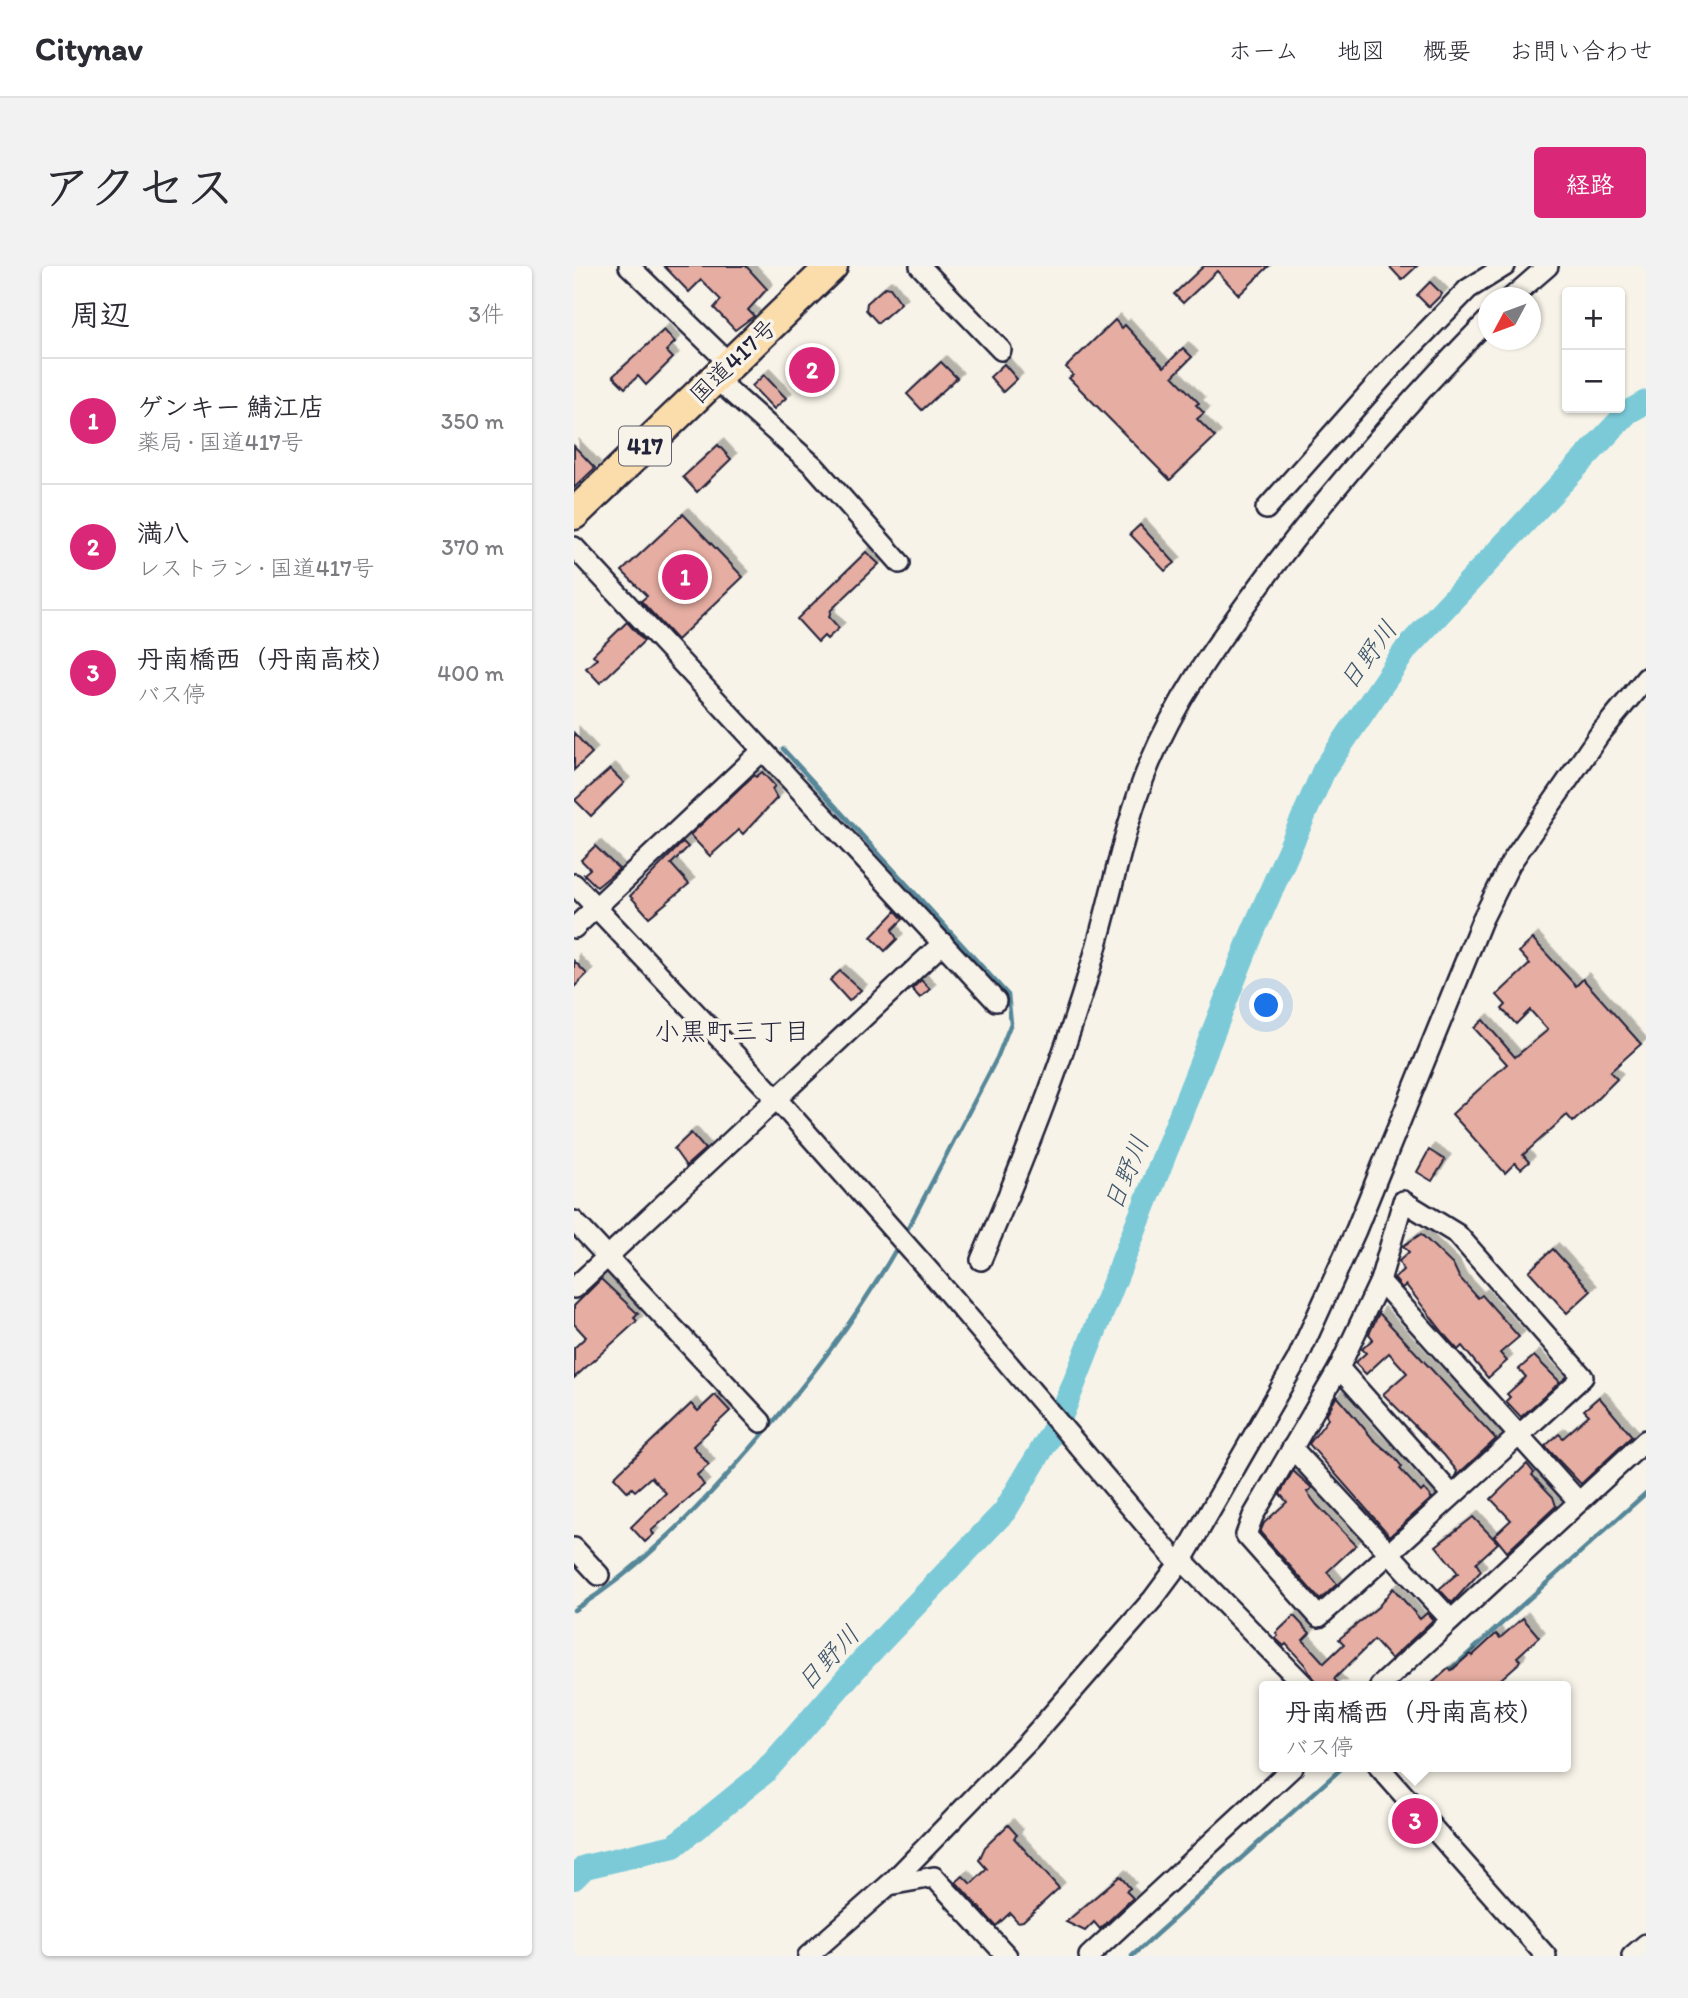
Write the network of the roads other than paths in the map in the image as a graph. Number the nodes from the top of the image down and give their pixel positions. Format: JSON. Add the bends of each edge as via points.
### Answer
{"nodes":[{"id":1,"x":629,"y":266,"type":"edge"},
{"id":2,"x":832,"y":266,"type":"edge"},
{"id":3,"x":920,"y":266,"type":"edge"},
{"id":4,"x":1505,"y":266,"type":"edge"},
{"id":5,"x":1548,"y":266,"type":"edge"},
{"id":6,"x":1524,"y":287,"type":"edge"},
{"id":7,"x":1478,"y":332,"type":"edge"},
{"id":8,"x":1001,"y":350,"type":"dead end"},
{"id":9,"x":723,"y":371,"type":"junction"},
{"id":10,"x":1266,"y":509,"type":"dead end"},
{"id":11,"x":574,"y":514,"type":"edge"},
{"id":12,"x":574,"y":548,"type":"edge"},
{"id":13,"x":900,"y":563,"type":"dead end"},
{"id":14,"x":1646,"y":678,"type":"edge"},
{"id":15,"x":762,"y":751,"type":"junction"},
{"id":16,"x":574,"y":884,"type":"edge"},
{"id":17,"x":596,"y":907,"type":"junction"},
{"id":18,"x":574,"y":928,"type":"edge"},
{"id":19,"x":943,"y":943,"type":"junction"},
{"id":20,"x":996,"y":1001,"type":"dead end"},
{"id":21,"x":775,"y":1097,"type":"junction"},
{"id":22,"x":574,"y":1221,"type":"edge"},
{"id":23,"x":608,"y":1256,"type":"junction"},
{"id":24,"x":981,"y":1260,"type":"dead end"},
{"id":25,"x":1380,"y":1281,"type":"junction"},
{"id":26,"x":574,"y":1288,"type":"edge"},
{"id":27,"x":1339,"y":1368,"type":"junction"},
{"id":28,"x":761,"y":1422,"type":"dead end"},
{"id":29,"x":1519,"y":1435,"type":"junction"},
{"id":30,"x":1646,"y":1440,"type":"edge"},
{"id":31,"x":1292,"y":1448,"type":"junction"},
{"id":32,"x":1452,"y":1495,"type":"junction"},
{"id":33,"x":1579,"y":1502,"type":"junction"},
{"id":34,"x":574,"y":1548,"type":"edge"},
{"id":35,"x":1389,"y":1553,"type":"junction"},
{"id":36,"x":1178,"y":1558,"type":"junction"},
{"id":37,"x":599,"y":1575,"type":"dead end"},
{"id":38,"x":1451,"y":1620,"type":"junction"},
{"id":39,"x":1300,"y":1681,"type":"edge"},
{"id":40,"x":1385,"y":1681,"type":"edge"},
{"id":41,"x":1288,"y":1772,"type":"edge"},
{"id":42,"x":1384,"y":1772,"type":"edge"},
{"id":43,"x":889,"y":1885,"type":"junction"},
{"id":44,"x":1646,"y":1944,"type":"edge"},
{"id":45,"x":808,"y":1956,"type":"edge"},
{"id":46,"x":1007,"y":1956,"type":"edge"},
{"id":47,"x":1088,"y":1956,"type":"edge"},
{"id":48,"x":1546,"y":1956,"type":"edge"},
{"id":49,"x":1632,"y":1956,"type":"edge"}],
"edges":[{"from":1,"to":9,"type":"street"},
{"from":2,"to":9,"type":"highway","name":"国道417号","number":"417"},
{"from":3,"to":8,"type":"street"},
{"from":4,"to":10,"type":"street","via":[[1468,289]]},
{"from":5,"to":6,"type":"street"},
{"from":7,"to":24,"type":"street","via":[[1396,418],[1291,543],[1200,669],[1167,725],[1132,813],[1074,1024],[1036,1131]]},
{"from":9,"to":11,"type":"highway","name":"国道417号","number":"417"},
{"from":9,"to":13,"type":"street"},
{"from":12,"to":15,"type":"street"},
{"from":14,"to":36,"type":"street","via":[[1547,806],[1510,864],[1482,920],[1356,1230],[1297,1360]]},
{"from":15,"to":17,"type":"street"},
{"from":15,"to":19,"type":"street"},
{"from":16,"to":17,"type":"street"},
{"from":17,"to":18,"type":"street"},
{"from":17,"to":21,"type":"street"},
{"from":19,"to":20,"type":"street"},
{"from":19,"to":21,"type":"street"},
{"from":21,"to":23,"type":"street"},
{"from":21,"to":36,"type":"street"},
{"from":22,"to":23,"type":"street"},
{"from":23,"to":26,"type":"street"},
{"from":23,"to":28,"type":"street"},
{"from":25,"to":27,"type":"street"},
{"from":25,"to":29,"type":"street"},
{"from":25,"to":29,"type":"street","via":[[1404,1200],[1457,1234],[1583,1377]]},
{"from":27,"to":31,"type":"street"},
{"from":27,"to":32,"type":"street"},
{"from":29,"to":32,"type":"street"},
{"from":29,"to":33,"type":"street"},
{"from":30,"to":33,"type":"street"},
{"from":31,"to":35,"type":"street"},
{"from":31,"to":35,"type":"street","via":[[1246,1535],[1319,1617]]},
{"from":32,"to":35,"type":"street"},
{"from":33,"to":38,"type":"street"},
{"from":34,"to":37,"type":"street"},
{"from":35,"to":38,"type":"street"},
{"from":36,"to":39,"type":"street"},
{"from":36,"to":43,"type":"street","via":[[1153,1599],[1028,1742]]},
{"from":38,"to":40,"type":"street"},
{"from":41,"to":47,"type":"street"},
{"from":42,"to":48,"type":"street"},
{"from":43,"to":45,"type":"street"},
{"from":43,"to":46,"type":"street","via":[[934,1877]]},
{"from":44,"to":49,"type":"street"}]}
